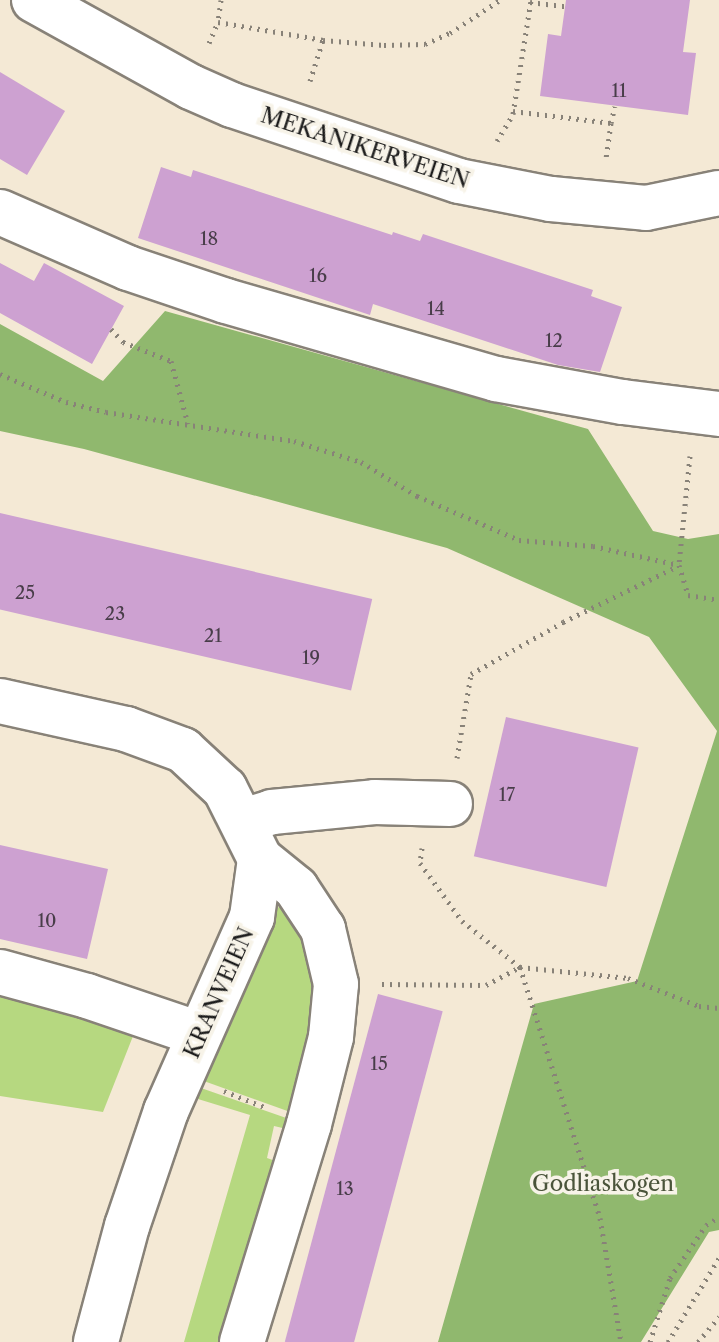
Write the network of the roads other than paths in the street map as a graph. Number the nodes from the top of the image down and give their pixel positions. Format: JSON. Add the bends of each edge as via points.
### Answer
{"nodes":[{"id":1,"x":34,"y":0,"type":"edge"},
{"id":2,"x":719,"y":193,"type":"edge"},
{"id":3,"x":0,"y":212,"type":"edge"},
{"id":4,"x":708,"y":412,"type":"edge"},
{"id":5,"x":0,"y":701,"type":"edge"},
{"id":6,"x":439,"y":804,"type":"road end"},
{"id":7,"x":252,"y":840,"type":"junction"},
{"id":8,"x":0,"y":972,"type":"edge"},
{"id":9,"x":199,"y":1034,"type":"junction"},
{"id":10,"x":96,"y":1342,"type":"edge"},
{"id":11,"x":242,"y":1342,"type":"edge"}],
"edges":[{"from":1,"to":2,"type":"street","name":"MEKANIKERVEIEN","via":[[232,105],[459,181],[551,199],[646,208]]},
{"from":3,"to":4,"type":"street","via":[[142,273],[466,370],[623,402]]},
{"from":5,"to":7,"type":"street","via":[[126,729],[183,750],[225,789]]},
{"from":6,"to":7,"type":"street","via":[[375,802],[272,812]]},
{"from":7,"to":9,"type":"street","name":"KRANVEIEN","via":[[252,917]]},
{"from":7,"to":11,"type":"street","via":[[296,888],[323,929],[336,984],[331,1037],[309,1124]]},
{"from":8,"to":9,"type":"street"},
{"from":9,"to":10,"type":"street","name":"KRANVEIEN","via":[[127,1226]]}]}
